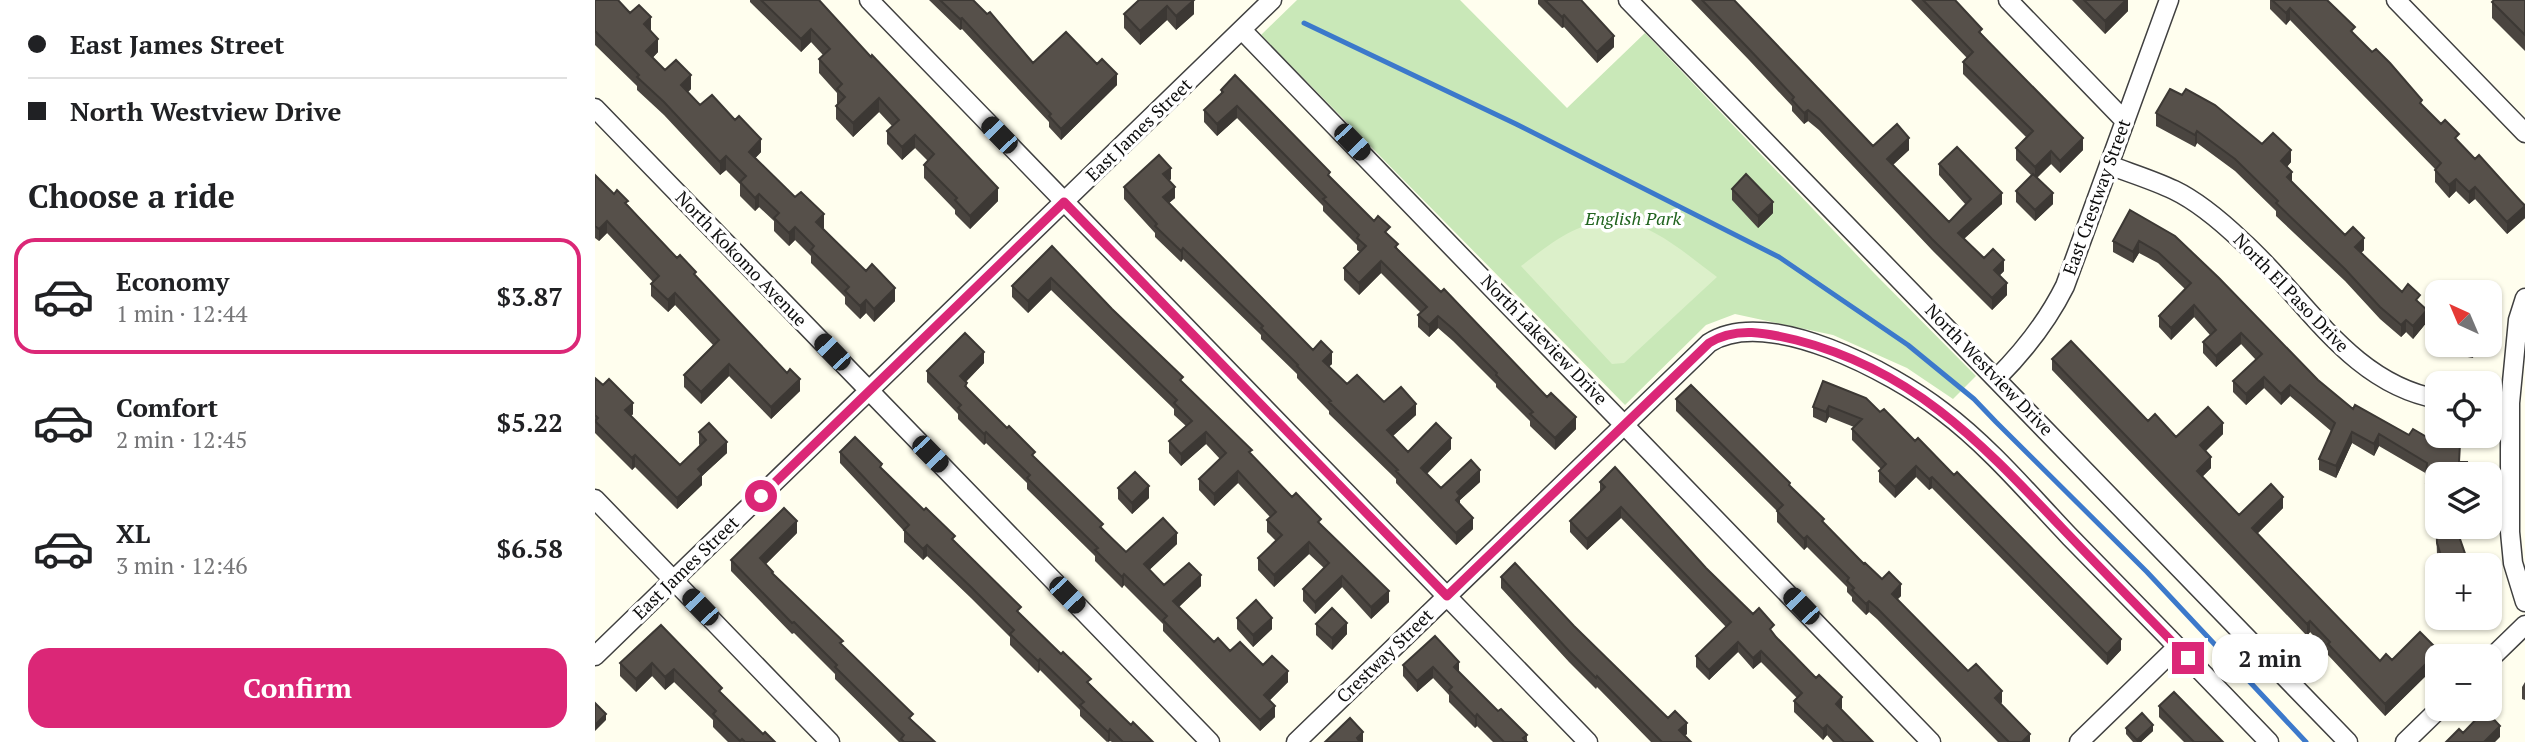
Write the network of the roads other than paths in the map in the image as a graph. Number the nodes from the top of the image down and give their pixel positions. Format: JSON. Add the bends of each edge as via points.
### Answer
{"nodes":[{"id":1,"x":869,"y":0,"type":"edge"},
{"id":2,"x":1628,"y":0,"type":"edge"},
{"id":3,"x":2008,"y":0,"type":"edge"},
{"id":4,"x":2169,"y":0,"type":"edge"},
{"id":5,"x":2396,"y":0,"type":"edge"},
{"id":6,"x":1260,"y":4,"type":"edge"},
{"id":7,"x":1242,"y":30,"type":"junction"},
{"id":8,"x":595,"y":108,"type":"edge"},
{"id":9,"x":2125,"y":121,"type":"junction"},
{"id":10,"x":2525,"y":133,"type":"edge"},
{"id":11,"x":2109,"y":165,"type":"junction"},
{"id":12,"x":1064,"y":202,"type":"junction"},
{"id":13,"x":2525,"y":298,"type":"edge"},
{"id":14,"x":1997,"y":378,"type":"junction"},
{"id":15,"x":869,"y":391,"type":"junction"},
{"id":16,"x":2425,"y":395,"type":"edge"},
{"id":17,"x":2502,"y":403,"type":"edge"},
{"id":18,"x":2510,"y":403,"type":"junction"},
{"id":19,"x":1625,"y":424,"type":"junction"},
{"id":20,"x":595,"y":499,"type":"edge"},
{"id":21,"x":673,"y":580,"type":"junction"},
{"id":22,"x":1447,"y":596,"type":"junction"},
{"id":23,"x":2525,"y":602,"type":"edge"},
{"id":24,"x":2525,"y":625,"type":"edge"},
{"id":25,"x":2177,"y":647,"type":"junction"},
{"id":26,"x":2502,"y":647,"type":"edge"},
{"id":27,"x":595,"y":656,"type":"edge"},
{"id":28,"x":2427,"y":721,"type":"edge"},
{"id":29,"x":830,"y":742,"type":"edge"},
{"id":30,"x":1210,"y":742,"type":"edge"},
{"id":31,"x":1297,"y":742,"type":"edge"},
{"id":32,"x":1588,"y":742,"type":"edge"},
{"id":33,"x":1931,"y":742,"type":"edge"},
{"id":34,"x":2079,"y":742,"type":"edge"},
{"id":35,"x":2269,"y":742,"type":"edge"},
{"id":36,"x":2348,"y":742,"type":"edge"},
{"id":37,"x":2405,"y":742,"type":"edge"}],
"edges":[{"from":1,"to":12,"type":"street"},
{"from":2,"to":14,"type":"street","name":"North Westview Drive"},
{"from":3,"to":9,"type":"street"},
{"from":4,"to":9,"type":"street","name":"East Crestway Street"},
{"from":5,"to":10,"type":"street"},
{"from":6,"to":7,"type":"street","name":"East James Street"},
{"from":7,"to":12,"type":"street","name":"East James Street"},
{"from":7,"to":19,"type":"street","name":"North Lakeview Drive"},
{"from":8,"to":15,"type":"street","name":"North Kokomo Avenue"},
{"from":9,"to":11,"type":"street","name":"East Crestway Street"},
{"from":11,"to":14,"type":"street","name":"East Crestway Street","via":[[2057,303]]},
{"from":11,"to":16,"type":"street","name":"North El Paso Drive","via":[[2175,191],[2205,211],[2261,259],[2364,366],[2395,386]]},
{"from":12,"to":15,"type":"street","name":"East James Street"},
{"from":12,"to":22,"type":"street"},
{"from":13,"to":18,"type":"street","via":[[2518,320]]},
{"from":14,"to":36,"type":"street","name":"North Westview Drive"},
{"from":15,"to":21,"type":"street","name":"East James Street"},
{"from":15,"to":30,"type":"street","name":"North Kokomo Avenue"},
{"from":17,"to":18,"type":"street"},
{"from":18,"to":23,"type":"street","via":[[2509,532]]},
{"from":19,"to":22,"type":"street","name":"Crestway Street"},
{"from":19,"to":25,"type":"street","name":"Crestway Street","via":[[1720,336],[1751,331],[1825,347],[1873,367],[1942,411],[2004,466]]},
{"from":19,"to":33,"type":"street","name":"North Lakeview Drive"},
{"from":20,"to":21,"type":"street"},
{"from":21,"to":27,"type":"street","name":"East James Street"},
{"from":21,"to":29,"type":"street"},
{"from":22,"to":31,"type":"street","name":"Crestway Street"},
{"from":22,"to":32,"type":"street"},
{"from":24,"to":26,"type":"street"},
{"from":25,"to":34,"type":"street"},
{"from":25,"to":35,"type":"street"},
{"from":28,"to":37,"type":"street"}]}
